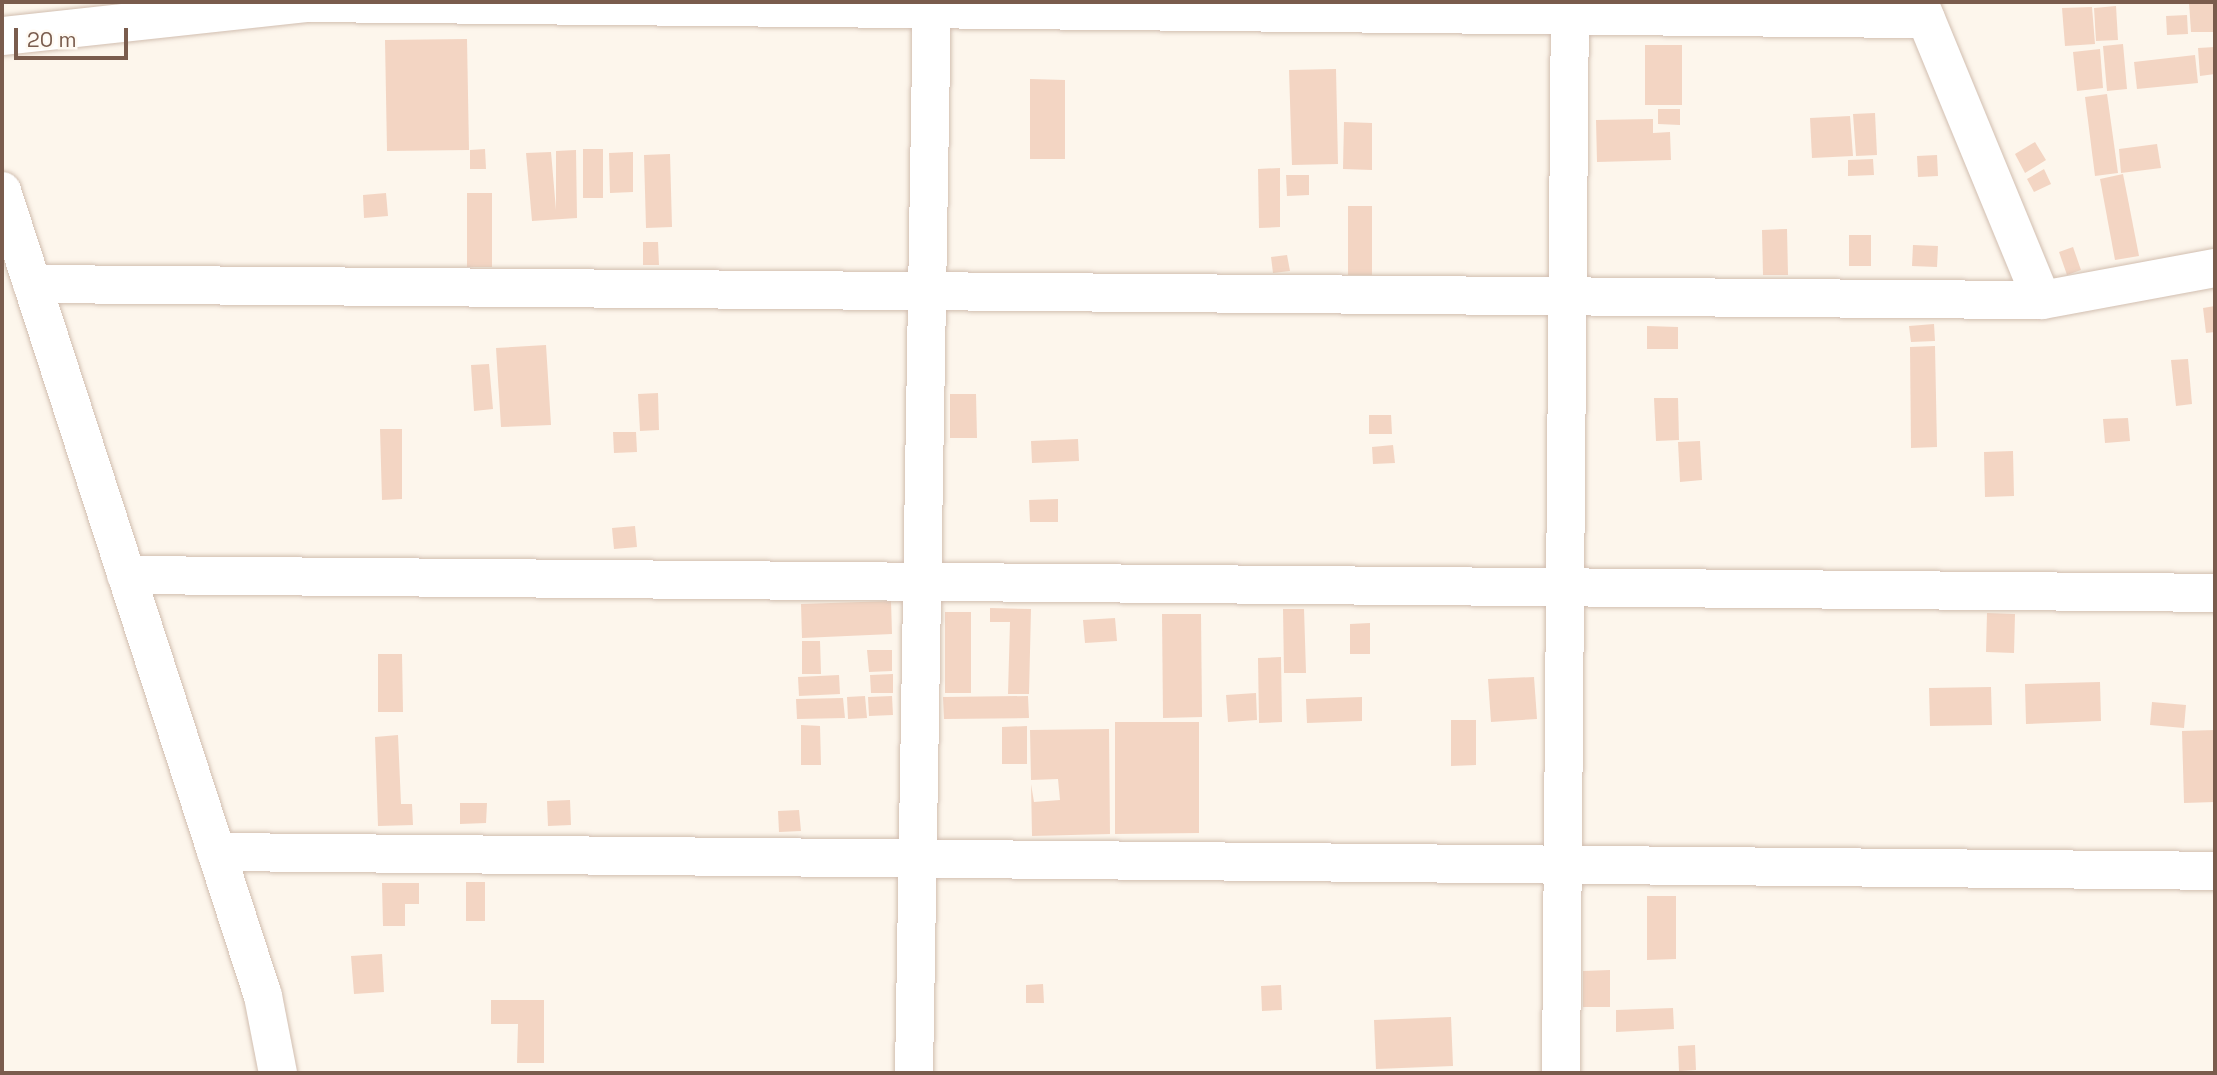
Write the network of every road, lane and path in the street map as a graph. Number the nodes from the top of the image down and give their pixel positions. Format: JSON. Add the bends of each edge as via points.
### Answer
{"nodes":[{"id":1,"x":305,"y":2,"type":"edge"},
{"id":2,"x":932,"y":6,"type":"edge"},
{"id":3,"x":1570,"y":9,"type":"edge"},
{"id":4,"x":1922,"y":10,"type":"edge"},
{"id":5,"x":2,"y":36,"type":"edge"},
{"id":6,"x":2,"y":191,"type":"edge"},
{"id":7,"x":2215,"y":268,"type":"edge"},
{"id":8,"x":32,"y":284,"type":"junction"},
{"id":9,"x":927,"y":291,"type":"junction"},
{"id":10,"x":1567,"y":297,"type":"junction"},
{"id":11,"x":2042,"y":300,"type":"junction"},
{"id":12,"x":126,"y":575,"type":"junction"},
{"id":13,"x":922,"y":582,"type":"junction"},
{"id":14,"x":1565,"y":588,"type":"junction"},
{"id":15,"x":2215,"y":593,"type":"edge"},
{"id":16,"x":216,"y":852,"type":"junction"},
{"id":17,"x":918,"y":859,"type":"junction"},
{"id":18,"x":1563,"y":865,"type":"junction"},
{"id":19,"x":2215,"y":871,"type":"edge"},
{"id":20,"x":278,"y":1073,"type":"edge"},
{"id":21,"x":914,"y":1073,"type":"edge"},
{"id":22,"x":1561,"y":1073,"type":"edge"}],
"edges":[{"from":1,"to":2,"type":"street"},
{"from":1,"to":5,"type":"street"},
{"from":2,"to":3,"type":"street"},
{"from":2,"to":9,"type":"street"},
{"from":3,"to":4,"type":"street"},
{"from":3,"to":10,"type":"street"},
{"from":4,"to":11,"type":"street"},
{"from":6,"to":8,"type":"street"},
{"from":7,"to":11,"type":"street"},
{"from":8,"to":9,"type":"street"},
{"from":8,"to":12,"type":"street"},
{"from":9,"to":10,"type":"street"},
{"from":9,"to":13,"type":"street"},
{"from":10,"to":11,"type":"street"},
{"from":10,"to":14,"type":"street"},
{"from":12,"to":13,"type":"street"},
{"from":12,"to":16,"type":"street"},
{"from":13,"to":14,"type":"street"},
{"from":13,"to":17,"type":"street"},
{"from":14,"to":15,"type":"street"},
{"from":14,"to":18,"type":"street"},
{"from":16,"to":17,"type":"street"},
{"from":16,"to":20,"type":"street","via":[[263,996]]},
{"from":17,"to":18,"type":"street"},
{"from":17,"to":21,"type":"street"},
{"from":18,"to":19,"type":"street"},
{"from":18,"to":22,"type":"street"}]}
